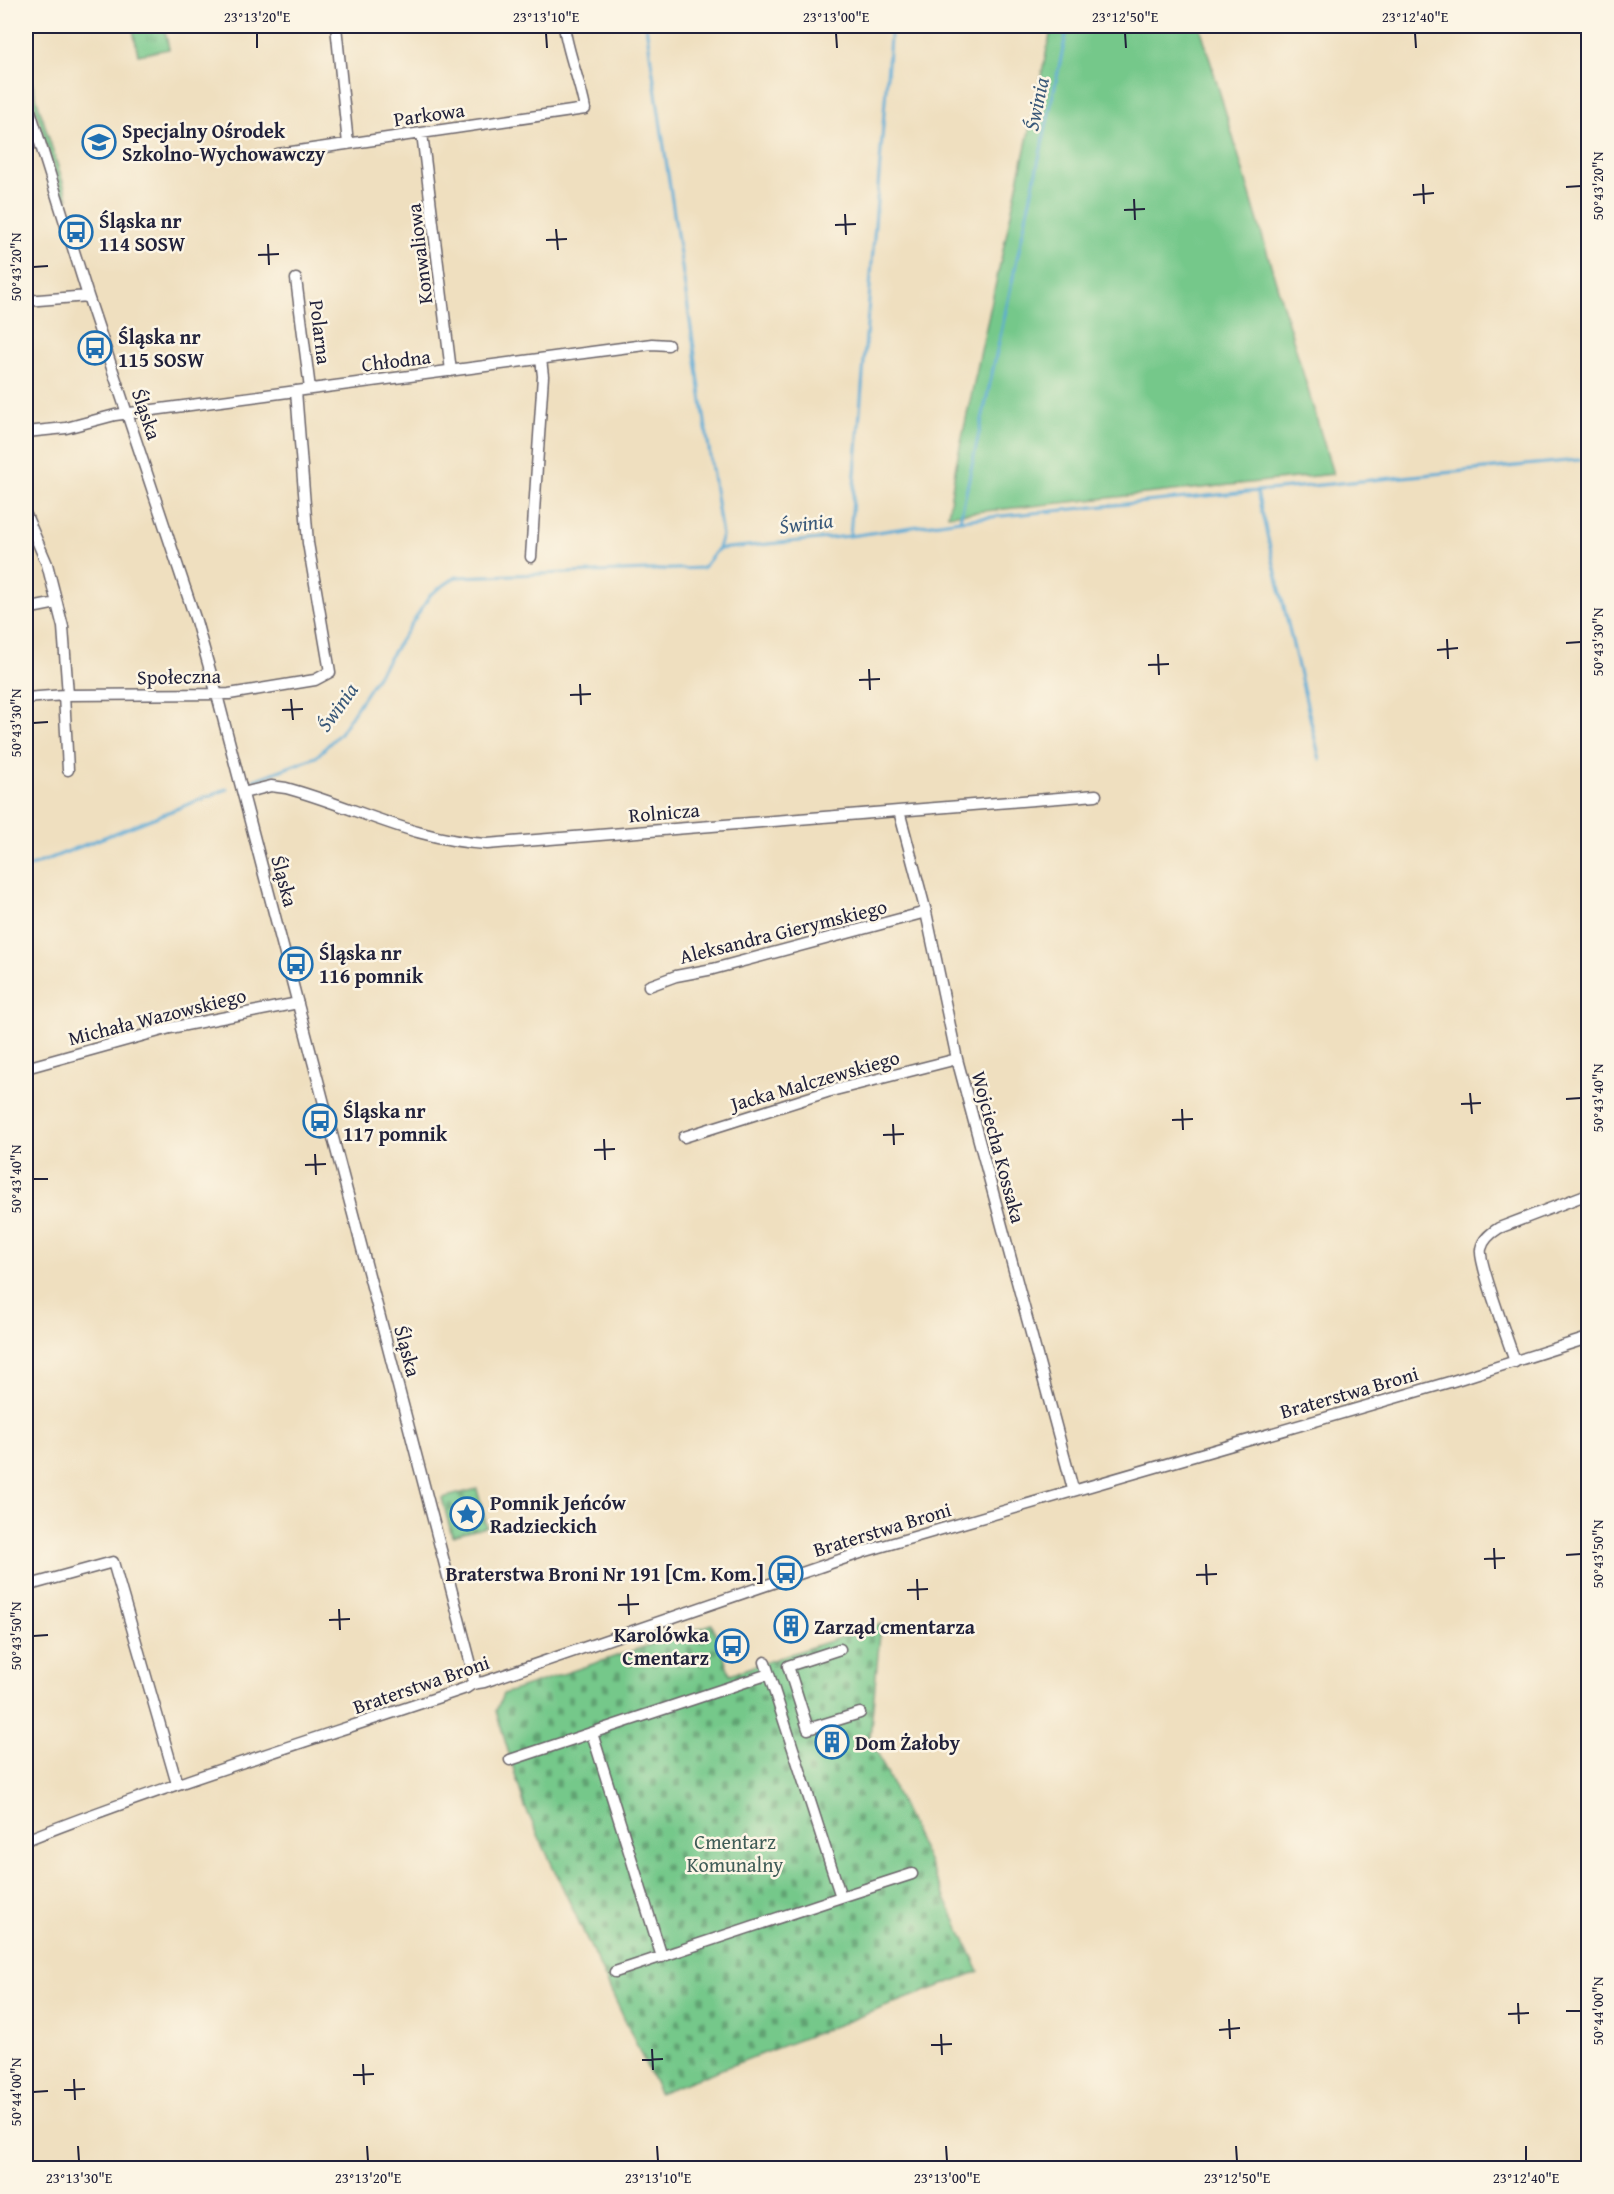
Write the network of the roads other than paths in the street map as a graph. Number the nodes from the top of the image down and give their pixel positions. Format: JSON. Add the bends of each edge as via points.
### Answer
{"nodes":[{"id":1,"x":336,"y":26,"type":"edge"},
{"id":2,"x":564,"y":26,"type":"edge"},
{"id":3,"x":26,"y":98,"type":"edge"},
{"id":4,"x":422,"y":133,"type":"junction"},
{"id":5,"x":348,"y":144,"type":"junction"},
{"id":6,"x":278,"y":154,"type":"dead end"},
{"id":7,"x":296,"y":279,"type":"dead end"},
{"id":8,"x":88,"y":296,"type":"junction"},
{"id":9,"x":26,"y":302,"type":"edge"},
{"id":10,"x":668,"y":345,"type":"dead end"},
{"id":11,"x":541,"y":359,"type":"junction"},
{"id":12,"x":451,"y":371,"type":"junction"},
{"id":13,"x":310,"y":389,"type":"junction"},
{"id":14,"x":296,"y":391,"type":"junction"},
{"id":15,"x":128,"y":413,"type":"junction"},
{"id":16,"x":26,"y":432,"type":"edge"},
{"id":17,"x":26,"y":515,"type":"edge"},
{"id":18,"x":29,"y":530,"type":"edge"},
{"id":19,"x":531,"y":557,"type":"dead end"},
{"id":20,"x":57,"y":603,"type":"junction"},
{"id":21,"x":26,"y":609,"type":"edge"},
{"id":22,"x":66,"y":695,"type":"junction"},
{"id":23,"x":217,"y":695,"type":"junction"},
{"id":24,"x":26,"y":698,"type":"edge"},
{"id":25,"x":68,"y":770,"type":"dead end"},
{"id":26,"x":243,"y":793,"type":"junction"},
{"id":27,"x":1096,"y":795,"type":"dead end"},
{"id":28,"x":899,"y":811,"type":"junction"},
{"id":29,"x":926,"y":912,"type":"junction"},
{"id":30,"x":649,"y":986,"type":"dead end"},
{"id":31,"x":298,"y":1003,"type":"junction"},
{"id":32,"x":957,"y":1059,"type":"junction"},
{"id":33,"x":26,"y":1068,"type":"edge"},
{"id":34,"x":684,"y":1137,"type":"dead end"},
{"id":35,"x":1588,"y":1194,"type":"edge"},
{"id":36,"x":1588,"y":1338,"type":"edge"},
{"id":37,"x":1515,"y":1362,"type":"junction"},
{"id":38,"x":1073,"y":1490,"type":"junction"},
{"id":39,"x":26,"y":1586,"type":"edge"},
{"id":40,"x":840,"y":1649,"type":"dead end"},
{"id":41,"x":788,"y":1666,"type":"junction"},
{"id":42,"x":768,"y":1670,"type":"junction"},
{"id":43,"x":472,"y":1684,"type":"junction"},
{"id":44,"x":860,"y":1713,"type":"dead end"},
{"id":45,"x":808,"y":1729,"type":"junction"},
{"id":46,"x":592,"y":1733,"type":"junction"},
{"id":47,"x":789,"y":1736,"type":"junction"},
{"id":48,"x":510,"y":1760,"type":"dead end"},
{"id":49,"x":177,"y":1784,"type":"junction"},
{"id":50,"x":26,"y":1840,"type":"edge"},
{"id":51,"x":912,"y":1875,"type":"dead end"},
{"id":52,"x":841,"y":1897,"type":"junction"},
{"id":53,"x":662,"y":1957,"type":"junction"},
{"id":54,"x":615,"y":1972,"type":"dead end"}],
"edges":[{"from":1,"to":5,"type":"street"},
{"from":2,"to":4,"type":"street","name":"Parkowa","via":[[585,109]]},
{"from":3,"to":8,"type":"street","name":"Śląska"},
{"from":4,"to":5,"type":"street","name":"Parkowa"},
{"from":4,"to":12,"type":"street","name":"Konwaliowa"},
{"from":5,"to":6,"type":"street","name":"Parkowa"},
{"from":7,"to":13,"type":"street","name":"Polarna"},
{"from":8,"to":9,"type":"street"},
{"from":8,"to":15,"type":"street","name":"Śląska"},
{"from":10,"to":11,"type":"street","name":"Chłodna"},
{"from":11,"to":12,"type":"street","name":"Chłodna"},
{"from":11,"to":19,"type":"street"},
{"from":12,"to":13,"type":"street","name":"Chłodna"},
{"from":13,"to":14,"type":"street","name":"Chłodna"},
{"from":14,"to":15,"type":"street","name":"Chłodna"},
{"from":14,"to":23,"type":"street","name":"Społeczna","via":[[308,543],[330,672],[315,680]]},
{"from":15,"to":16,"type":"street","name":"Chłodna","via":[[66,428]]},
{"from":15,"to":23,"type":"street","name":"Śląska"},
{"from":17,"to":18,"type":"street"},
{"from":18,"to":20,"type":"street","via":[[47,564]]},
{"from":20,"to":21,"type":"street"},
{"from":20,"to":22,"type":"street","via":[[63,627]]},
{"from":22,"to":23,"type":"street","name":"Społeczna"},
{"from":22,"to":24,"type":"street","name":"Społeczna"},
{"from":22,"to":25,"type":"street"},
{"from":23,"to":26,"type":"street","name":"Śląska"},
{"from":26,"to":28,"type":"street","name":"Rolnicza","via":[[271,786],[286,788],[420,833],[474,843]]},
{"from":26,"to":31,"type":"street","name":"Śląska"},
{"from":27,"to":28,"type":"street","name":"Rolnicza"},
{"from":28,"to":29,"type":"street","name":"Wojciecha Kossaka"},
{"from":29,"to":30,"type":"street","name":"Aleksandra Gierymskiego"},
{"from":29,"to":32,"type":"street","name":"Wojciecha Kossaka"},
{"from":31,"to":33,"type":"street","name":"Michała Wazowskiego","via":[[170,1028]]},
{"from":31,"to":43,"type":"street","name":"Śląska","via":[[422,1472],[474,1676]]},
{"from":32,"to":34,"type":"street","name":"Jacka Malczewskiego","via":[[827,1092]]},
{"from":32,"to":38,"type":"street","name":"Wojciecha Kossaka"},
{"from":35,"to":37,"type":"street","via":[[1499,1228],[1489,1235],[1480,1251]]},
{"from":36,"to":37,"type":"street","name":"Braterstwa Broni"},
{"from":37,"to":38,"type":"street","name":"Braterstwa Broni"},
{"from":38,"to":43,"type":"street","name":"Braterstwa Broni","via":[[866,1551]]},
{"from":39,"to":49,"type":"street","via":[[113,1562]]},
{"from":40,"to":41,"type":"street"},
{"from":41,"to":42,"type":"street"},
{"from":41,"to":45,"type":"street"},
{"from":42,"to":46,"type":"street"},
{"from":42,"to":47,"type":"street"},
{"from":43,"to":49,"type":"street","name":"Braterstwa Broni"},
{"from":44,"to":45,"type":"street"},
{"from":45,"to":47,"type":"street"},
{"from":46,"to":48,"type":"street"},
{"from":46,"to":53,"type":"street"},
{"from":47,"to":52,"type":"street"},
{"from":49,"to":50,"type":"street","name":"Braterstwa Broni"},
{"from":51,"to":52,"type":"street"},
{"from":52,"to":53,"type":"street"},
{"from":53,"to":54,"type":"street"}]}
